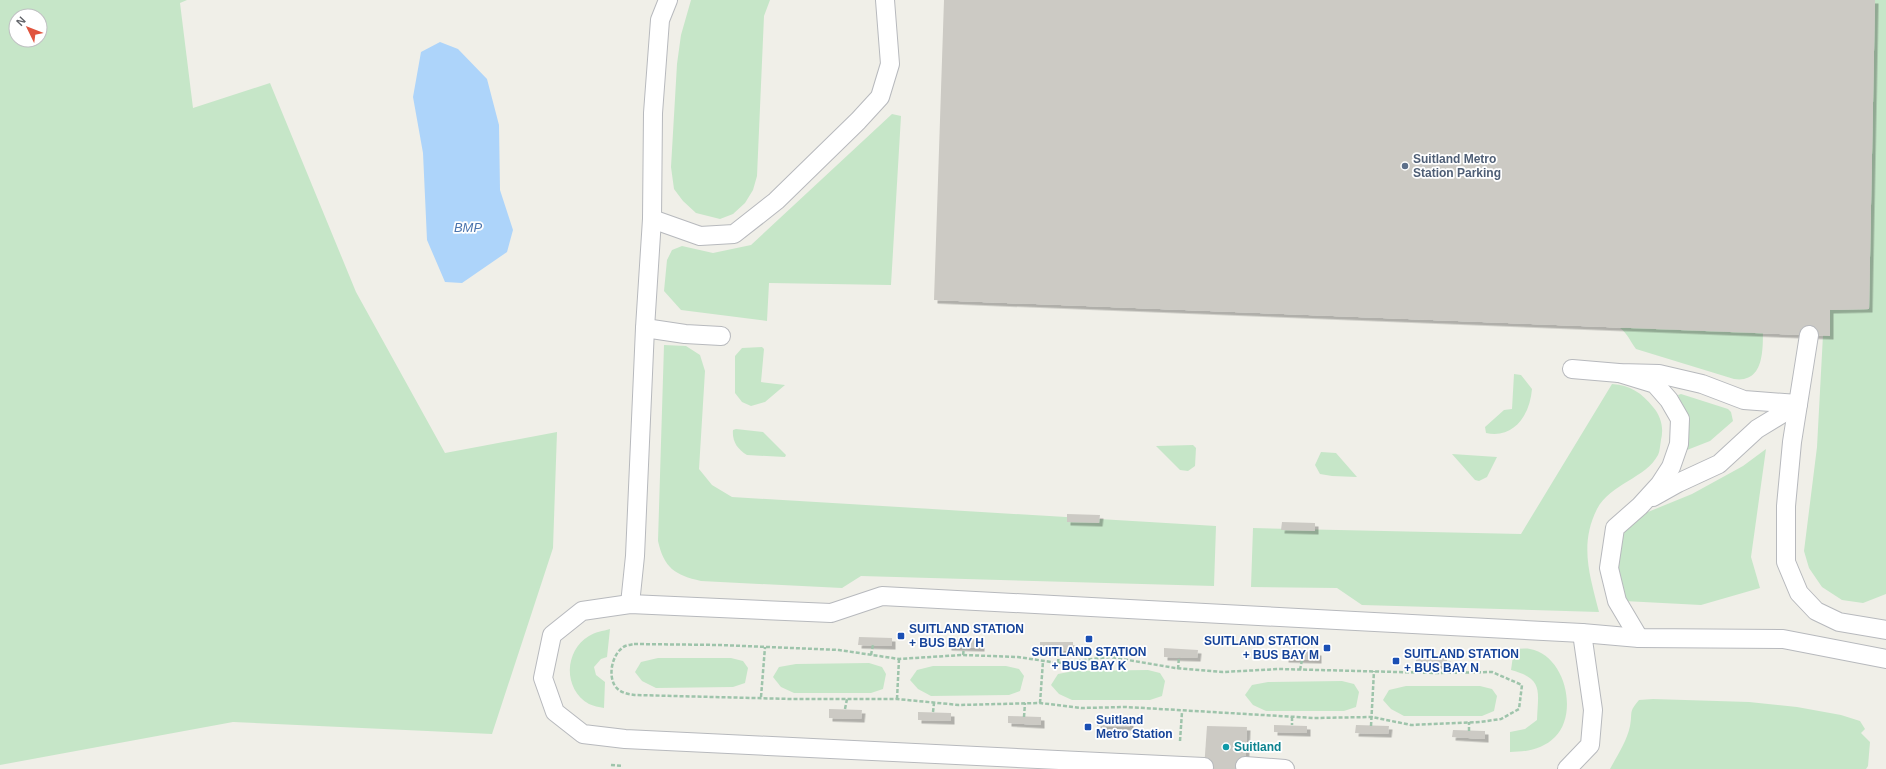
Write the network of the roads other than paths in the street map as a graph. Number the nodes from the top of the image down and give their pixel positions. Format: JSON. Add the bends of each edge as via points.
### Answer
{"nodes":[{"id":1,"x":668,"y":0,"type":"edge"},
{"id":2,"x":885,"y":0,"type":"edge"},
{"id":3,"x":652,"y":219,"type":"junction"},
{"id":4,"x":645,"y":328,"type":"junction"},
{"id":5,"x":1809,"y":335,"type":"dead end"},
{"id":6,"x":721,"y":336,"type":"dead end"},
{"id":7,"x":1572,"y":369,"type":"dead end"},
{"id":8,"x":1619,"y":373,"type":"junction"},
{"id":9,"x":1798,"y":404,"type":"junction"},
{"id":10,"x":1640,"y":506,"type":"junction"},
{"id":11,"x":630,"y":604,"type":"junction"},
{"id":12,"x":1886,"y":630,"type":"edge"},
{"id":13,"x":1582,"y":633,"type":"junction"},
{"id":14,"x":1639,"y":638,"type":"junction"},
{"id":15,"x":1886,"y":660,"type":"edge"},
{"id":16,"x":1245,"y":766,"type":"dead end"},
{"id":17,"x":1204,"y":767,"type":"dead end"},
{"id":18,"x":1285,"y":769,"type":"edge"},
{"id":19,"x":1567,"y":769,"type":"edge"}],
"edges":[{"from":1,"to":3,"type":"lane","via":[[660,20],[653,113]]},
{"from":2,"to":3,"type":"lane","via":[[890,64],[880,97],[776,201],[734,234],[700,236]]},
{"from":3,"to":4,"type":"lane"},
{"from":4,"to":6,"type":"lane"},
{"from":4,"to":11,"type":"lane","via":[[635,556]]},
{"from":5,"to":9,"type":"lane"},
{"from":7,"to":8,"type":"lane"},
{"from":8,"to":9,"type":"lane","via":[[1659,374],[1702,384],[1744,400]]},
{"from":8,"to":10,"type":"lane","via":[[1655,384],[1669,400],[1680,419],[1679,444],[1671,467]]},
{"from":9,"to":10,"type":"lane","via":[[1758,429],[1719,464],[1678,483]]},
{"from":9,"to":12,"type":"lane","via":[[1786,506],[1786,562],[1799,593],[1816,611],[1839,622]]},
{"from":10,"to":14,"type":"lane","via":[[1615,528],[1609,568],[1618,600]]},
{"from":11,"to":13,"type":"lane","via":[[830,613],[882,596]]},
{"from":11,"to":17,"type":"lane","via":[[582,611],[552,635],[543,678],[554,712],[583,734],[625,739]]},
{"from":13,"to":14,"type":"lane"},
{"from":13,"to":19,"type":"lane","via":[[1593,710],[1590,744]]},
{"from":14,"to":15,"type":"lane","via":[[1783,639]]},
{"from":16,"to":18,"type":"lane"}]}
